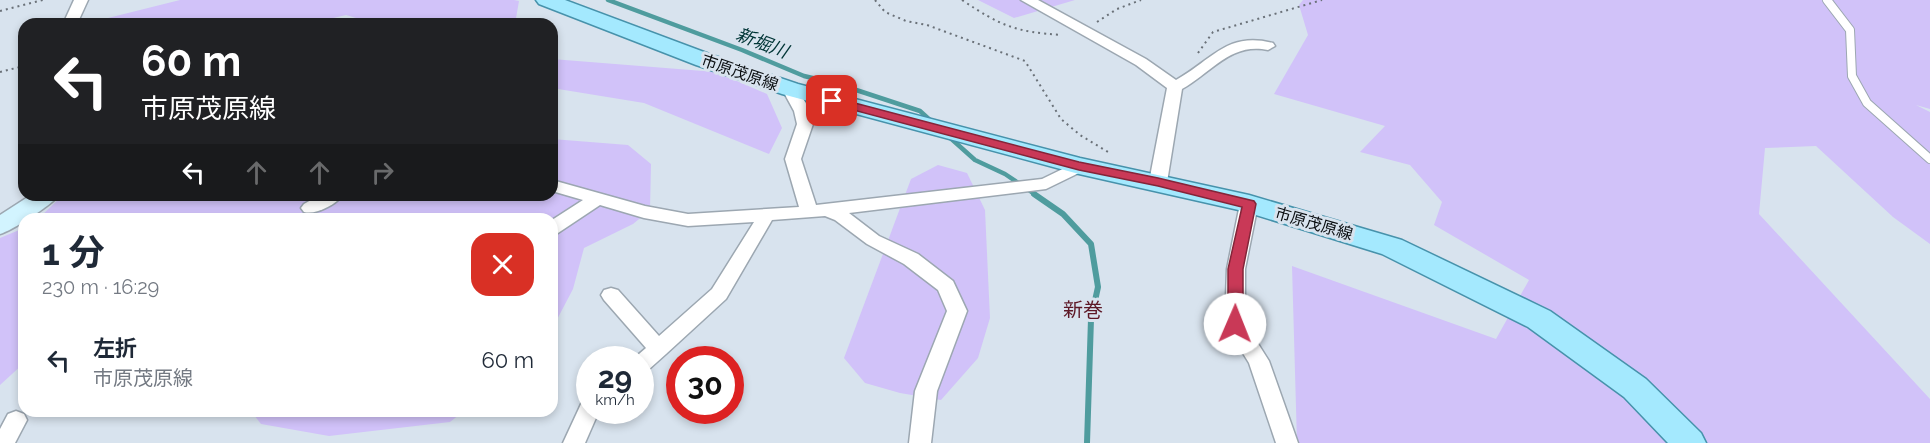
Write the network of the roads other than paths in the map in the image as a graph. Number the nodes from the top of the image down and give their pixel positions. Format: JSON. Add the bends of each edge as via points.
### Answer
{"nodes":[{"id":1,"x":81,"y":0,"type":"edge"},
{"id":2,"x":546,"y":0,"type":"edge"},
{"id":3,"x":1028,"y":0,"type":"edge"},
{"id":4,"x":1827,"y":0,"type":"edge"},
{"id":5,"x":73,"y":18,"type":"edge"},
{"id":6,"x":1268,"y":46,"type":"dead end"},
{"id":7,"x":1175,"y":87,"type":"junction"},
{"id":8,"x":790,"y":89,"type":"junction"},
{"id":9,"x":1930,"y":159,"type":"edge"},
{"id":10,"x":1079,"y":166,"type":"junction"},
{"id":11,"x":1158,"y":182,"type":"junction"},
{"id":12,"x":558,"y":187,"type":"edge"},
{"id":13,"x":596,"y":199,"type":"junction"},
{"id":14,"x":38,"y":201,"type":"edge"},
{"id":15,"x":323,"y":201,"type":"edge"},
{"id":16,"x":1249,"y":204,"type":"junction"},
{"id":17,"x":310,"y":208,"type":"dead end"},
{"id":18,"x":818,"y":211,"type":"junction"},
{"id":19,"x":20,"y":213,"type":"edge"},
{"id":20,"x":18,"y":214,"type":"edge"},
{"id":21,"x":766,"y":216,"type":"junction"},
{"id":22,"x":558,"y":225,"type":"edge"},
{"id":23,"x":0,"y":226,"type":"edge"},
{"id":24,"x":610,"y":296,"type":"dead end"},
{"id":25,"x":659,"y":349,"type":"junction"},
{"id":26,"x":654,"y":353,"type":"edge"},
{"id":27,"x":16,"y":420,"type":"dead end"},
{"id":28,"x":583,"y":424,"type":"edge"},
{"id":29,"x":4,"y":443,"type":"edge"},
{"id":30,"x":574,"y":443,"type":"edge"},
{"id":31,"x":920,"y":443,"type":"edge"},
{"id":32,"x":1287,"y":443,"type":"edge"},
{"id":33,"x":1689,"y":443,"type":"edge"}],
"edges":[{"from":1,"to":5,"type":"street"},
{"from":2,"to":8,"type":"main road","name":"市原茂原線"},
{"from":3,"to":7,"type":"street","via":[[1141,62]]},
{"from":4,"to":9,"type":"lane","via":[[1850,30],[1852,76],[1867,104]]},
{"from":6,"to":7,"type":"street","via":[[1244,43]]},
{"from":7,"to":11,"type":"street"},
{"from":8,"to":10,"type":"main road","name":"市原茂原線"},
{"from":8,"to":18,"type":"street","via":[[805,124],[794,159],[798,179]]},
{"from":10,"to":11,"type":"main road","name":"市原茂原線"},
{"from":10,"to":18,"type":"street","via":[[1046,184]]},
{"from":11,"to":16,"type":"main road","name":"市原茂原線"},
{"from":12,"to":13,"type":"street"},
{"from":13,"to":21,"type":"street","via":[[688,220]]},
{"from":13,"to":22,"type":"street"},
{"from":14,"to":19,"type":"street"},
{"from":15,"to":17,"type":"street"},
{"from":16,"to":32,"type":"street","via":[[1236,269],[1235,324],[1259,361]]},
{"from":16,"to":33,"type":"main road","name":"市原茂原線","via":[[1392,248],[1539,319],[1635,388]]},
{"from":18,"to":21,"type":"street"},
{"from":18,"to":31,"type":"street","via":[[841,216],[873,240],[911,259],[946,286],[957,311],[926,391]]},
{"from":20,"to":23,"type":"street"},
{"from":21,"to":25,"type":"street","via":[[719,294]]},
{"from":24,"to":25,"type":"street"},
{"from":25,"to":26,"type":"street"},
{"from":27,"to":29,"type":"street"},
{"from":28,"to":30,"type":"street"}]}
